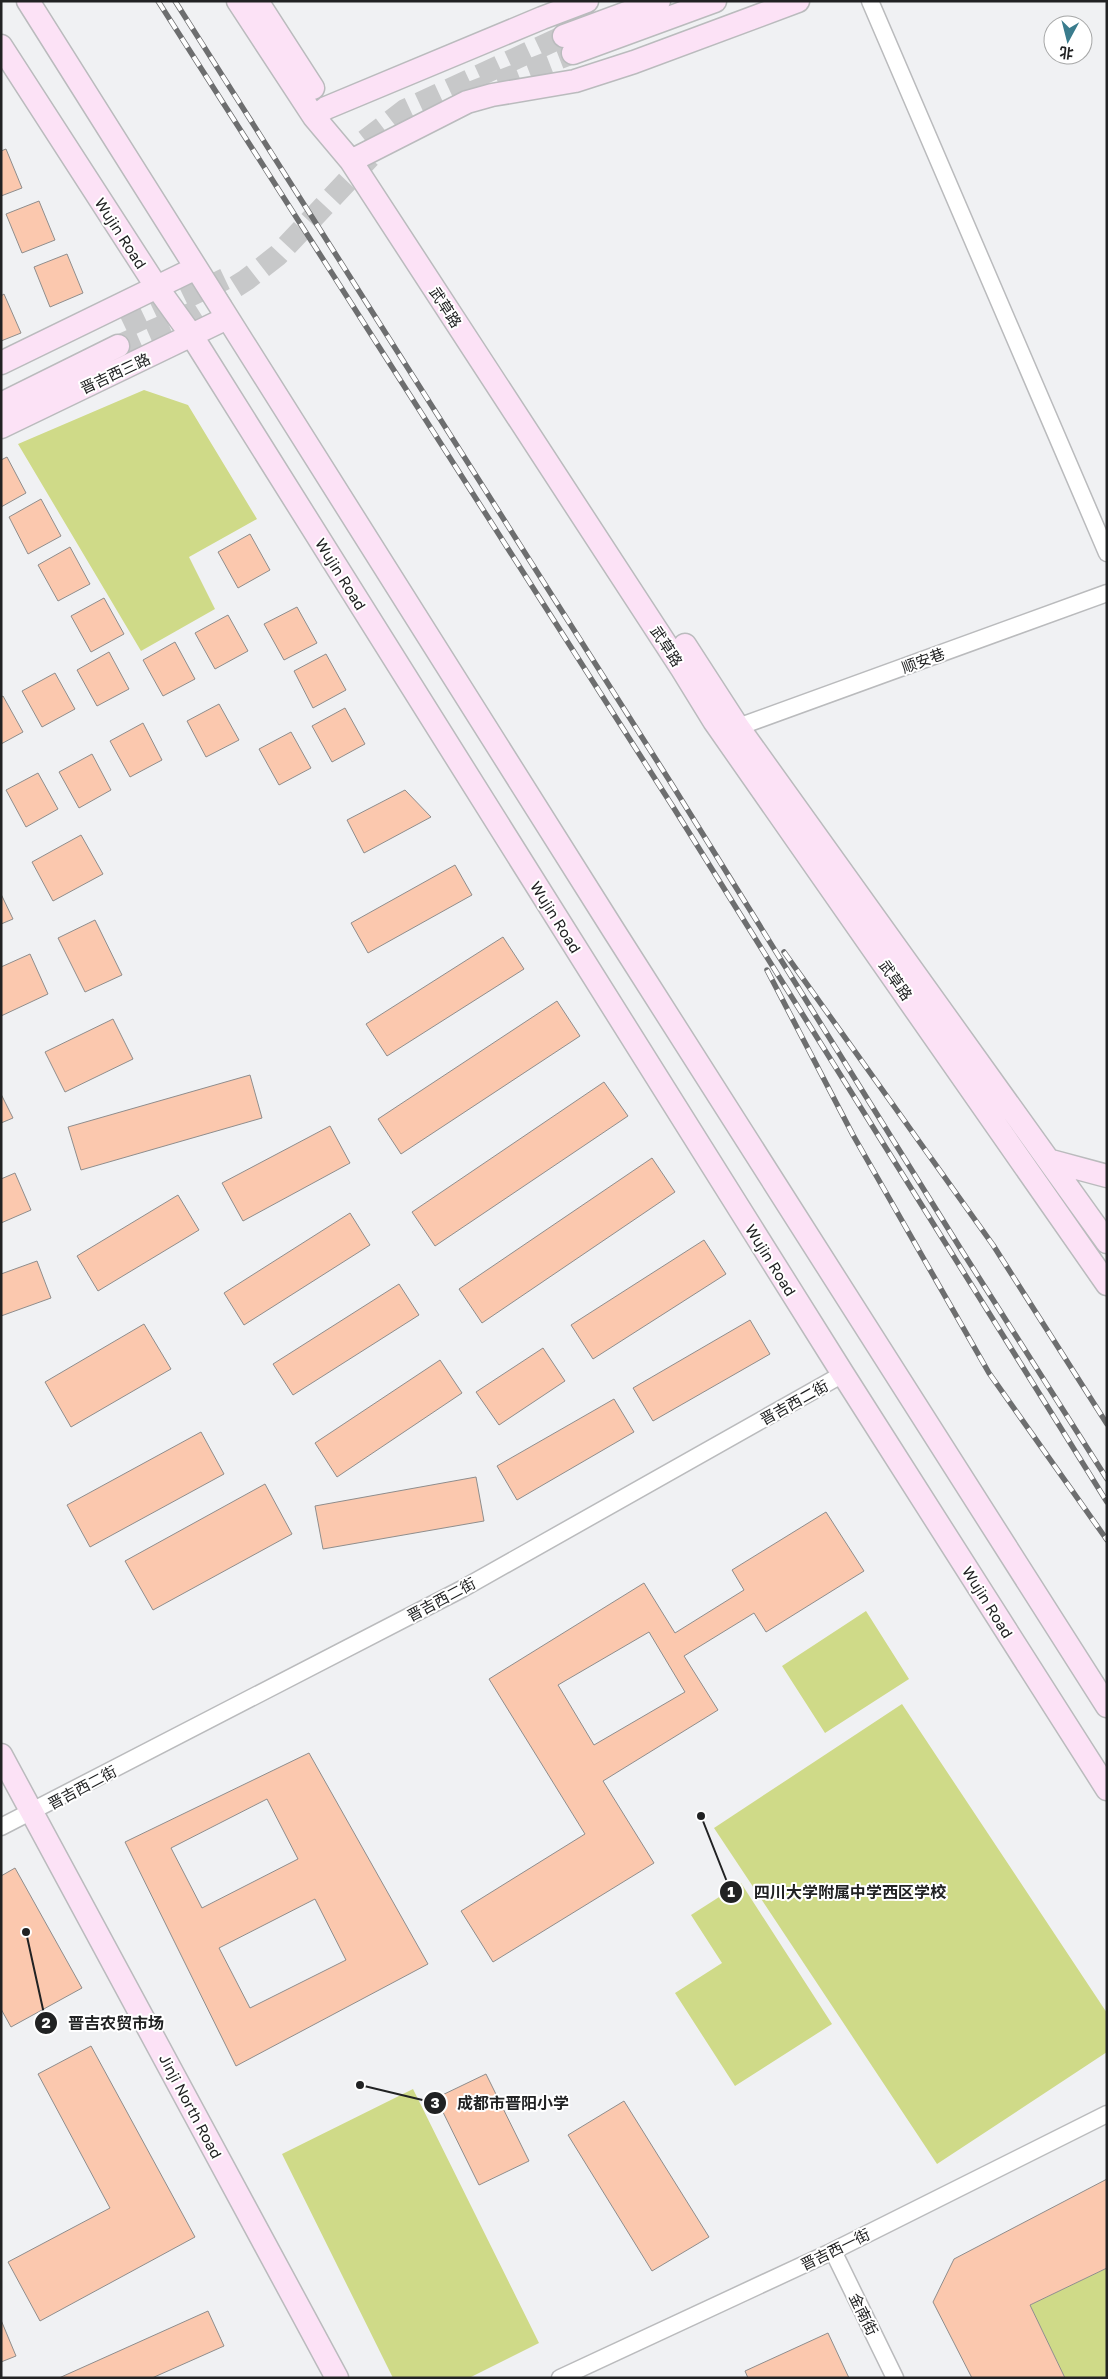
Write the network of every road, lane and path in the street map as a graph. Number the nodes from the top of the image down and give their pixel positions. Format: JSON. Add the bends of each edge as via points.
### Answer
{"nodes":[{"id":1,"x":28,"y":1,"type":"edge"},
{"id":2,"x":238,"y":1,"type":"edge"},
{"id":3,"x":257,"y":1,"type":"edge"},
{"id":4,"x":587,"y":1,"type":"edge"},
{"id":5,"x":659,"y":1,"type":"edge"},
{"id":6,"x":714,"y":1,"type":"edge"},
{"id":7,"x":798,"y":1,"type":"edge"},
{"id":8,"x":870,"y":1,"type":"edge"},
{"id":9,"x":1,"y":46,"type":"edge"},
{"id":10,"x":320,"y":112,"type":"junction"},
{"id":11,"x":358,"y":158,"type":"junction"},
{"id":12,"x":196,"y":268,"type":"junction"},
{"id":13,"x":156,"y":286,"type":"junction"},
{"id":14,"x":227,"y":318,"type":"junction"},
{"id":15,"x":192,"y":336,"type":"junction"},
{"id":16,"x":1,"y":363,"type":"edge"},
{"id":17,"x":1,"y":388,"type":"edge"},
{"id":18,"x":1,"y":404,"type":"edge"},
{"id":19,"x":1,"y":427,"type":"edge"},
{"id":20,"x":1107,"y":553,"type":"edge"},
{"id":21,"x":1107,"y":592,"type":"edge"},
{"id":22,"x":738,"y":727,"type":"junction"},
{"id":23,"x":1051,"y":1162,"type":"junction"},
{"id":24,"x":1107,"y":1176,"type":"edge"},
{"id":25,"x":1104,"y":1231,"type":"edge"},
{"id":26,"x":1078,"y":1241,"type":"junction"},
{"id":27,"x":1100,"y":1256,"type":"edge"},
{"id":28,"x":1107,"y":1284,"type":"edge"},
{"id":29,"x":843,"y":1374,"type":"junction"},
{"id":30,"x":1107,"y":1706,"type":"edge"},
{"id":31,"x":1,"y":1754,"type":"edge"},
{"id":32,"x":1107,"y":1790,"type":"edge"},
{"id":33,"x":32,"y":1813,"type":"junction"},
{"id":34,"x":1,"y":1827,"type":"edge"},
{"id":35,"x":1107,"y":2114,"type":"edge"},
{"id":36,"x":833,"y":2251,"type":"junction"},
{"id":37,"x":338,"y":2378,"type":"edge"},
{"id":38,"x":560,"y":2378,"type":"edge"},
{"id":39,"x":895,"y":2378,"type":"edge"}],
"edges":[{"from":1,"to":12,"type":"street"},
{"from":2,"to":10,"type":"street","name":"武草路"},
{"from":3,"to":10,"type":"street","name":"武草路"},
{"from":4,"to":10,"type":"street"},
{"from":5,"to":6,"type":"street","via":[[568,44]]},
{"from":7,"to":11,"type":"street","via":[[575,82],[467,102]]},
{"from":8,"to":20,"type":"street"},
{"from":9,"to":13,"type":"street","name":"Wujin Road"},
{"from":10,"to":11,"type":"street","name":"武草路"},
{"from":11,"to":22,"type":"street","name":"武草路"},
{"from":11,"to":26,"type":"street","name":"武草路","via":[[714,721]]},
{"from":12,"to":13,"type":"street"},
{"from":12,"to":14,"type":"street"},
{"from":13,"to":15,"type":"street","name":"Wujin Road"},
{"from":13,"to":16,"type":"street"},
{"from":14,"to":15,"type":"street","name":"晋吉西三路"},
{"from":14,"to":30,"type":"street"},
{"from":15,"to":19,"type":"street","name":"晋吉西三路"},
{"from":15,"to":29,"type":"street","name":"Wujin Road"},
{"from":17,"to":18,"type":"street","name":"晋吉西三路","via":[[115,340]]},
{"from":21,"to":22,"type":"street","name":"顺安巷"},
{"from":22,"to":23,"type":"street","name":"武草路"},
{"from":23,"to":24,"type":"street"},
{"from":23,"to":25,"type":"street","name":"武草路"},
{"from":25,"to":26,"type":"street"},
{"from":26,"to":27,"type":"street","name":"武草路"},
{"from":27,"to":28,"type":"street","name":"武草路"},
{"from":29,"to":32,"type":"street","name":"Wujin Road"},
{"from":29,"to":33,"type":"street","name":"晋吉西二街","via":[[462,1589]]},
{"from":31,"to":33,"type":"street","name":"Jinji North Road"},
{"from":33,"to":34,"type":"street","name":"晋吉西二街"},
{"from":33,"to":37,"type":"street","name":"Jinji North Road"},
{"from":35,"to":36,"type":"street","name":"晋吉西一街"},
{"from":36,"to":38,"type":"street","name":"晋吉西一街"},
{"from":36,"to":39,"type":"street","name":"金南街"}]}
